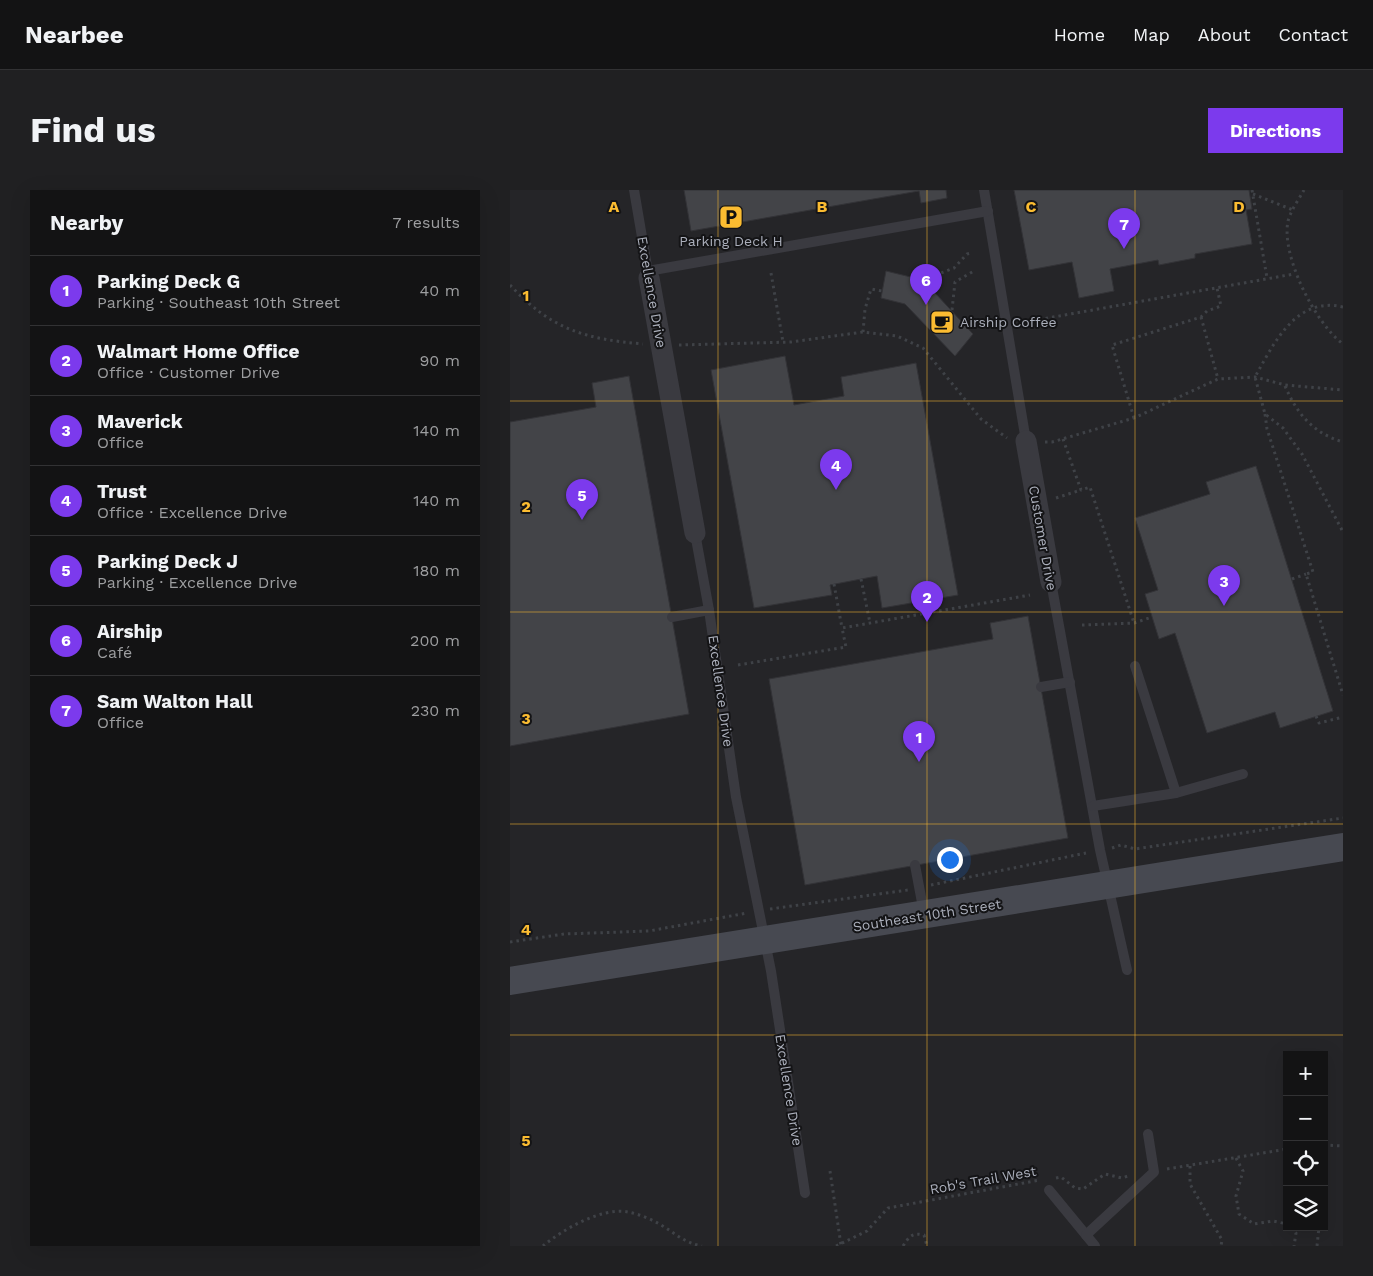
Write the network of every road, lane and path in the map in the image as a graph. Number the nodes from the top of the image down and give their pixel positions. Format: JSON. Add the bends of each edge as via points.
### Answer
{"nodes":[{"id":1,"x":634,"y":190,"type":"edge"},
{"id":2,"x":984,"y":190,"type":"edge"},
{"id":3,"x":1304,"y":190,"type":"edge"},
{"id":4,"x":1252,"y":192,"type":"edge"},
{"id":5,"x":1293,"y":210,"type":"junction"},
{"id":6,"x":988,"y":211,"type":"junction"},
{"id":7,"x":971,"y":254,"type":"dead end"},
{"id":8,"x":974,"y":271,"type":"dead end"},
{"id":9,"x":770,"y":273,"type":"dead end"},
{"id":10,"x":1294,"y":274,"type":"junction"},
{"id":11,"x":649,"y":275,"type":"junction"},
{"id":12,"x":1267,"y":278,"type":"junction"},
{"id":13,"x":923,"y":280,"type":"dead end"},
{"id":14,"x":510,"y":285,"type":"edge"},
{"id":15,"x":1217,"y":288,"type":"junction"},
{"id":16,"x":882,"y":291,"type":"dead end"},
{"id":17,"x":517,"y":292,"type":"junction"},
{"id":18,"x":510,"y":293,"type":"edge"},
{"id":19,"x":1314,"y":307,"type":"junction"},
{"id":20,"x":1343,"y":307,"type":"edge"},
{"id":21,"x":952,"y":310,"type":"dead end"},
{"id":22,"x":1201,"y":317,"type":"junction"},
{"id":23,"x":1007,"y":325,"type":"junction"},
{"id":24,"x":863,"y":332,"type":"dead end"},
{"id":25,"x":783,"y":342,"type":"dead end"},
{"id":26,"x":1343,"y":344,"type":"edge"},
{"id":27,"x":662,"y":346,"type":"junction"},
{"id":28,"x":1218,"y":379,"type":"dead end"},
{"id":29,"x":1285,"y":385,"type":"dead end"},
{"id":30,"x":1265,"y":414,"type":"junction"},
{"id":31,"x":1134,"y":418,"type":"dead end"},
{"id":32,"x":1063,"y":439,"type":"dead end"},
{"id":33,"x":1026,"y":441,"type":"joint"},
{"id":34,"x":1343,"y":442,"type":"edge"},
{"id":35,"x":1081,"y":490,"type":"junction"},
{"id":36,"x":1037,"y":504,"type":"junction"},
{"id":37,"x":1343,"y":532,"type":"edge"},
{"id":38,"x":695,"y":533,"type":"joint"},
{"id":39,"x":1306,"y":574,"type":"junction"},
{"id":40,"x":861,"y":579,"type":"dead end"},
{"id":41,"x":1292,"y":579,"type":"dead end"},
{"id":42,"x":1051,"y":582,"type":"joint"},
{"id":43,"x":834,"y":584,"type":"dead end"},
{"id":44,"x":1030,"y":595,"type":"dead end"},
{"id":45,"x":709,"y":610,"type":"junction"},
{"id":46,"x":672,"y":617,"type":"dead end"},
{"id":47,"x":1152,"y":617,"type":"dead end"},
{"id":48,"x":870,"y":623,"type":"junction"},
{"id":49,"x":1134,"y":623,"type":"junction"},
{"id":50,"x":1082,"y":625,"type":"dead end"},
{"id":51,"x":842,"y":628,"type":"junction"},
{"id":52,"x":738,"y":665,"type":"dead end"},
{"id":53,"x":1135,"y":666,"type":"dead end"},
{"id":54,"x":1070,"y":682,"type":"junction"},
{"id":55,"x":1041,"y":687,"type":"dead end"},
{"id":56,"x":1343,"y":695,"type":"edge"},
{"id":57,"x":1316,"y":716,"type":"dead end"},
{"id":58,"x":1343,"y":717,"type":"edge"},
{"id":59,"x":1243,"y":774,"type":"dead end"},
{"id":60,"x":1176,"y":792,"type":"junction"},
{"id":61,"x":1093,"y":806,"type":"junction"},
{"id":62,"x":1343,"y":818,"type":"edge"},
{"id":63,"x":1113,"y":847,"type":"dead end"},
{"id":64,"x":1343,"y":847,"type":"edge"},
{"id":65,"x":915,"y":865,"type":"dead end"},
{"id":66,"x":1107,"y":885,"type":"junction"},
{"id":67,"x":924,"y":915,"type":"junction"},
{"id":68,"x":734,"y":916,"type":"dead end"},
{"id":69,"x":764,"y":940,"type":"junction"},
{"id":70,"x":510,"y":942,"type":"edge"},
{"id":71,"x":1128,"y":970,"type":"dead end"},
{"id":72,"x":510,"y":981,"type":"edge"},
{"id":73,"x":1148,"y":1134,"type":"dead end"},
{"id":74,"x":1328,"y":1145,"type":"edge"},
{"id":75,"x":1343,"y":1146,"type":"edge"},
{"id":76,"x":1283,"y":1150,"type":"edge"},
{"id":77,"x":1236,"y":1158,"type":"junction"},
{"id":78,"x":1190,"y":1166,"type":"junction"},
{"id":79,"x":1166,"y":1169,"type":"dead end"},
{"id":80,"x":830,"y":1171,"type":"dead end"},
{"id":81,"x":1130,"y":1176,"type":"dead end"},
{"id":82,"x":1052,"y":1178,"type":"dead end"},
{"id":83,"x":1042,"y":1180,"type":"dead end"},
{"id":84,"x":1049,"y":1190,"type":"dead end"},
{"id":85,"x":805,"y":1193,"type":"dead end"},
{"id":86,"x":1283,"y":1223,"type":"edge"},
{"id":87,"x":1295,"y":1231,"type":"edge"},
{"id":88,"x":1319,"y":1231,"type":"edge"},
{"id":89,"x":1086,"y":1236,"type":"junction"},
{"id":90,"x":543,"y":1246,"type":"edge"},
{"id":91,"x":702,"y":1246,"type":"edge"},
{"id":92,"x":836,"y":1246,"type":"edge"},
{"id":93,"x":841,"y":1246,"type":"edge"},
{"id":94,"x":903,"y":1246,"type":"edge"},
{"id":95,"x":926,"y":1246,"type":"edge"},
{"id":96,"x":1095,"y":1246,"type":"edge"},
{"id":97,"x":1221,"y":1246,"type":"edge"},
{"id":98,"x":1294,"y":1246,"type":"edge"},
{"id":99,"x":1317,"y":1246,"type":"edge"}],
"edges":[{"from":1,"to":11,"type":"lane","name":"Excellence Drive"},
{"from":2,"to":6,"type":"lane","name":"Customer Drive"},
{"from":3,"to":5,"type":"path"},
{"from":4,"to":5,"type":"path"},
{"from":4,"to":12,"type":"path"},
{"from":5,"to":10,"type":"path","via":[[1288,222]]},
{"from":6,"to":11,"type":"lane"},
{"from":6,"to":23,"type":"lane","name":"Customer Drive"},
{"from":7,"to":13,"type":"path","via":[[944,274]]},
{"from":8,"to":21,"type":"path","via":[[955,282]]},
{"from":9,"to":25,"type":"path"},
{"from":10,"to":12,"type":"path"},
{"from":10,"to":19,"type":"path"},
{"from":11,"to":27,"type":"street","name":"Excellence Drive"},
{"from":12,"to":15,"type":"path"},
{"from":14,"to":17,"type":"path"},
{"from":15,"to":22,"type":"path","via":[[1220,306]]},
{"from":15,"to":23,"type":"path"},
{"from":16,"to":24,"type":"path","via":[[871,289]]},
{"from":17,"to":18,"type":"path"},
{"from":17,"to":27,"type":"path","via":[[550,321],[577,333],[610,342]]},
{"from":19,"to":20,"type":"path"},
{"from":19,"to":26,"type":"path","via":[[1335,338]]},
{"from":19,"to":30,"type":"path","via":[[1288,324],[1255,377]]},
{"from":22,"to":28,"type":"path"},
{"from":22,"to":31,"type":"path","via":[[1112,345]]},
{"from":23,"to":33,"type":"lane","name":"Customer Drive"},
{"from":27,"to":38,"type":"street","name":"Excellence Drive"},
{"from":29,"to":34,"type":"path","via":[[1305,420],[1328,438]]},
{"from":30,"to":37,"type":"path","via":[[1283,428],[1302,454]]},
{"from":30,"to":39,"type":"path","via":[[1313,572]]},
{"from":32,"to":35,"type":"path"},
{"from":33,"to":36,"type":"street","name":"Customer Drive"},
{"from":35,"to":36,"type":"path"},
{"from":35,"to":49,"type":"path","via":[[1090,487]]},
{"from":36,"to":42,"type":"street","name":"Customer Drive"},
{"from":38,"to":45,"type":"lane","name":"Excellence Drive"},
{"from":39,"to":41,"type":"path"},
{"from":39,"to":56,"type":"path"},
{"from":40,"to":48,"type":"path"},
{"from":42,"to":54,"type":"lane","name":"Customer Drive"},
{"from":43,"to":51,"type":"path"},
{"from":44,"to":48,"type":"path"},
{"from":45,"to":46,"type":"lane"},
{"from":45,"to":69,"type":"lane","name":"Excellence Drive","via":[[736,797]]},
{"from":47,"to":49,"type":"path"},
{"from":48,"to":51,"type":"path"},
{"from":49,"to":50,"type":"path"},
{"from":51,"to":52,"type":"path","via":[[846,647]]},
{"from":53,"to":60,"type":"lane"},
{"from":54,"to":55,"type":"lane"},
{"from":54,"to":61,"type":"lane","name":"Customer Drive"},
{"from":57,"to":58,"type":"path","via":[[1319,723]]},
{"from":59,"to":60,"type":"lane"},
{"from":60,"to":61,"type":"lane"},
{"from":61,"to":66,"type":"lane","name":"Customer Drive"},
{"from":62,"to":63,"type":"path","via":[[1136,849],[1121,845]]},
{"from":64,"to":66,"type":"street","name":"Southeast 10th Street"},
{"from":65,"to":67,"type":"lane"},
{"from":66,"to":67,"type":"street","name":"Southeast 10th Street"},
{"from":66,"to":71,"type":"lane","name":"Customer Drive"},
{"from":67,"to":69,"type":"street","name":"Southeast 10th Street"},
{"from":68,"to":70,"type":"path","via":[[649,931],[564,934]]},
{"from":69,"to":72,"type":"street","name":"Southeast 10th Street"},
{"from":69,"to":85,"type":"lane","name":"Excellence Drive"},
{"from":73,"to":89,"type":"lane","via":[[1154,1172]]},
{"from":74,"to":75,"type":"path"},
{"from":76,"to":77,"type":"path"},
{"from":77,"to":78,"type":"path"},
{"from":77,"to":86,"type":"path","via":[[1243,1171],[1236,1196],[1239,1214],[1254,1224]]},
{"from":78,"to":79,"type":"path"},
{"from":78,"to":97,"type":"path","via":[[1190,1184],[1222,1240]]},
{"from":80,"to":93,"type":"path"},
{"from":81,"to":82,"type":"path","name":"Rob's Trail West","via":[[1122,1178],[1105,1174],[1083,1189],[1075,1188],[1061,1177]]},
{"from":83,"to":93,"type":"path","name":"Rob's Trail West","via":[[888,1208],[867,1231]]},
{"from":84,"to":89,"type":"lane"},
{"from":87,"to":98,"type":"path"},
{"from":88,"to":99,"type":"path"},
{"from":89,"to":96,"type":"lane"},
{"from":90,"to":91,"type":"path","via":[[560,1232],[582,1222],[626,1211],[663,1226],[690,1244]]},
{"from":92,"to":93,"type":"path","name":"Rob's Trail West"},
{"from":94,"to":95,"type":"path","via":[[911,1235],[917,1233],[924,1235]]}]}
